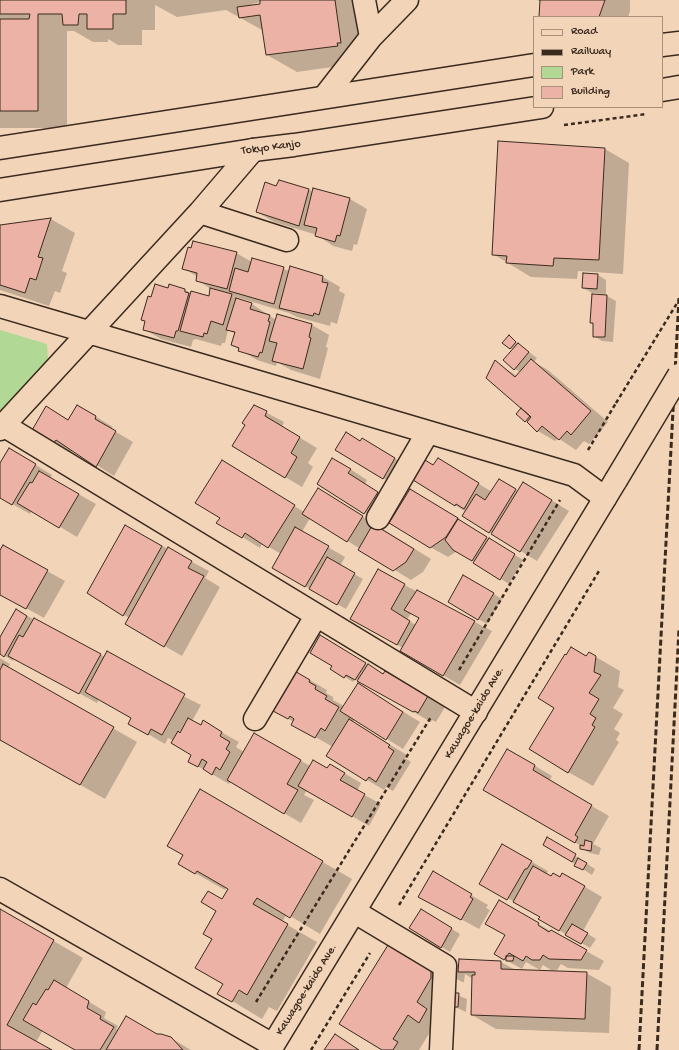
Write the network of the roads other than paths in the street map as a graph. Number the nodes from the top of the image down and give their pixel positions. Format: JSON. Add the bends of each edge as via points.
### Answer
{"nodes":[{"id":1,"x":364,"y":0,"type":"edge"},
{"id":2,"x":407,"y":0,"type":"edge"},
{"id":3,"x":371,"y":37,"type":"junction"},
{"id":4,"x":679,"y":43,"type":"edge"},
{"id":5,"x":663,"y":45,"type":"edge"},
{"id":6,"x":533,"y":65,"type":"edge"},
{"id":7,"x":679,"y":87,"type":"edge"},
{"id":8,"x":663,"y":90,"type":"edge"},
{"id":9,"x":325,"y":96,"type":"junction"},
{"id":10,"x":535,"y":108,"type":"edge"},
{"id":11,"x":0,"y":148,"type":"edge"},
{"id":12,"x":253,"y":150,"type":"junction"},
{"id":13,"x":0,"y":190,"type":"edge"},
{"id":14,"x":200,"y":212,"type":"junction"},
{"id":15,"x":287,"y":240,"type":"dead end"},
{"id":16,"x":0,"y":306,"type":"edge"},
{"id":17,"x":88,"y":333,"type":"junction"},
{"id":18,"x":679,"y":374,"type":"edge"},
{"id":19,"x":2,"y":427,"type":"edge"},
{"id":20,"x":428,"y":432,"type":"junction"},
{"id":21,"x":605,"y":498,"type":"junction"},
{"id":22,"x":378,"y":518,"type":"dead end"},
{"id":23,"x":316,"y":616,"type":"junction"},
{"id":24,"x":476,"y":712,"type":"junction"},
{"id":25,"x":255,"y":719,"type":"dead end"},
{"id":26,"x":0,"y":889,"type":"edge"},
{"id":27,"x":355,"y":912,"type":"junction"},
{"id":28,"x":272,"y":1048,"type":"edge"},
{"id":29,"x":441,"y":1050,"type":"edge"}],
"edges":[{"from":1,"to":3,"type":"main road"},
{"from":2,"to":3,"type":"main road"},
{"from":3,"to":9,"type":"main road"},
{"from":4,"to":5,"type":"main road"},
{"from":6,"to":9,"type":"main road"},
{"from":7,"to":8,"type":"main road"},
{"from":9,"to":11,"type":"main road"},
{"from":10,"to":12,"type":"main road","name":"Tokyo Kanjo"},
{"from":12,"to":13,"type":"main road","name":"Tokyo Kanjo"},
{"from":12,"to":14,"type":"main road"},
{"from":14,"to":15,"type":"main road"},
{"from":14,"to":17,"type":"main road"},
{"from":16,"to":17,"type":"main road"},
{"from":17,"to":19,"type":"main road"},
{"from":17,"to":20,"type":"main road"},
{"from":18,"to":21,"type":"main road","name":"Kawagoe-kaido Ave.","bridge":true},
{"from":19,"to":23,"type":"main road"},
{"from":20,"to":21,"type":"main road","via":[[574,475]]},
{"from":20,"to":22,"type":"main road"},
{"from":21,"to":24,"type":"main road","name":"Kawagoe-kaido Ave."},
{"from":23,"to":24,"type":"main road"},
{"from":23,"to":25,"type":"main road"},
{"from":24,"to":27,"type":"main road","name":"Kawagoe-kaido Ave."},
{"from":26,"to":28,"type":"main road"},
{"from":27,"to":28,"type":"main road","name":"Kawagoe-kaido Ave."},
{"from":27,"to":29,"type":"main road","via":[[445,966]]}]}
